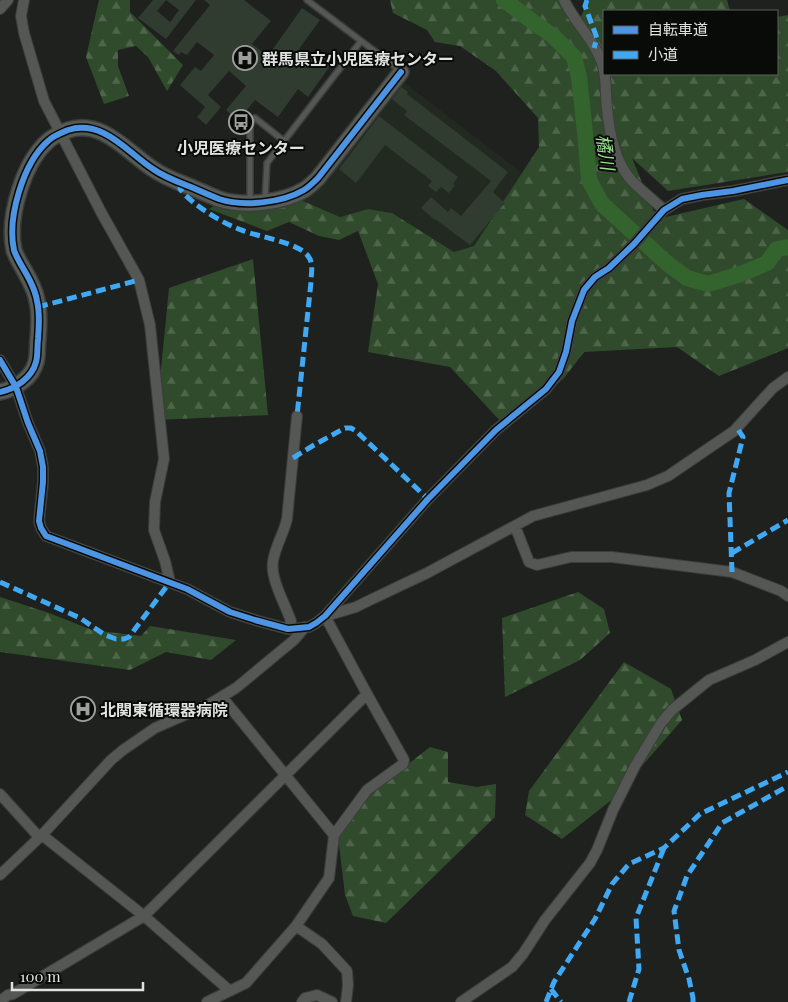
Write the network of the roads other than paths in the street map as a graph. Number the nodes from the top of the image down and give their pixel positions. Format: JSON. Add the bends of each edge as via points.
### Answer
{"nodes":[{"id":1,"x":8,"y":0,"type":"edge"},
{"id":2,"x":24,"y":0,"type":"edge"},
{"id":3,"x":307,"y":0,"type":"edge"},
{"id":4,"x":564,"y":0,"type":"edge"},
{"id":5,"x":0,"y":9,"type":"edge"},
{"id":6,"x":361,"y":41,"type":"junction"},
{"id":7,"x":603,"y":70,"type":"edge"},
{"id":8,"x":401,"y":72,"type":"joint"},
{"id":9,"x":604,"y":75,"type":"edge"},
{"id":10,"x":60,"y":133,"type":"junction"},
{"id":11,"x":284,"y":141,"type":"junction"},
{"id":12,"x":788,"y":180,"type":"edge"},
{"id":13,"x":257,"y":203,"type":"junction"},
{"id":14,"x":664,"y":210,"type":"junction"},
{"id":15,"x":0,"y":360,"type":"edge"},
{"id":16,"x":788,"y":377,"type":"edge"},
{"id":17,"x":16,"y":386,"type":"junction"},
{"id":18,"x":0,"y":392,"type":"edge"},
{"id":19,"x":297,"y":416,"type":"dead end"},
{"id":20,"x":515,"y":526,"type":"junction"},
{"id":21,"x":170,"y":582,"type":"junction"},
{"id":22,"x":788,"y":596,"type":"edge"},
{"id":23,"x":325,"y":616,"type":"junction"},
{"id":24,"x":305,"y":627,"type":"junction"},
{"id":25,"x":288,"y":628,"type":"junction"},
{"id":26,"x":788,"y":642,"type":"edge"},
{"id":27,"x":367,"y":694,"type":"junction"},
{"id":28,"x":222,"y":697,"type":"junction"},
{"id":29,"x":285,"y":775,"type":"junction"},
{"id":30,"x":0,"y":794,"type":"edge"},
{"id":31,"x":334,"y":835,"type":"junction"},
{"id":32,"x":40,"y":836,"type":"junction"},
{"id":33,"x":0,"y":875,"type":"edge"},
{"id":34,"x":144,"y":916,"type":"junction"},
{"id":35,"x":296,"y":926,"type":"junction"},
{"id":36,"x":230,"y":991,"type":"junction"},
{"id":37,"x":0,"y":1002,"type":"edge"},
{"id":38,"x":206,"y":1002,"type":"edge"},
{"id":39,"x":302,"y":1002,"type":"edge"},
{"id":40,"x":332,"y":1002,"type":"edge"},
{"id":41,"x":346,"y":1002,"type":"edge"},
{"id":42,"x":462,"y":1002,"type":"edge"}],
"edges":[{"from":1,"to":5,"type":"street"},
{"from":2,"to":10,"type":"street","via":[[21,16],[24,33],[44,101]]},
{"from":3,"to":6,"type":"lane"},
{"from":4,"to":7,"type":"street","via":[[594,48]]},
{"from":6,"to":8,"type":"lane"},
{"from":6,"to":11,"type":"lane"},
{"from":8,"to":13,"type":"street","via":[[318,178],[296,194]]},
{"from":9,"to":14,"type":"street","via":[[613,147],[618,162],[628,178]]},
{"from":10,"to":13,"type":"street","via":[[76,128],[94,129],[116,140],[154,170],[167,176],[220,199]]},
{"from":10,"to":17,"type":"street","via":[[48,141],[32,160],[13,217],[14,251],[37,301],[39,322],[35,366],[28,377]]},
{"from":10,"to":21,"type":"street","via":[[139,280],[150,325],[164,459],[155,502],[154,530]]},
{"from":11,"to":13,"type":"lane","via":[[267,163]]},
{"from":11,"to":13,"type":"lane","via":[[255,118],[251,123]]},
{"from":12,"to":14,"type":"street","via":[[682,199]]},
{"from":14,"to":23,"type":"street","via":[[634,244],[584,290],[559,372],[546,389],[496,430],[428,499]]},
{"from":15,"to":17,"type":"street"},
{"from":16,"to":20,"type":"street","via":[[773,388],[734,431],[668,476],[647,486],[533,516]]},
{"from":17,"to":18,"type":"street"},
{"from":17,"to":21,"type":"street","via":[[40,451],[43,482],[38,521],[46,536]]},
{"from":19,"to":25,"type":"street","via":[[287,520],[273,560],[275,580],[291,620]]},
{"from":20,"to":22,"type":"street","via":[[529,562],[537,565],[571,557],[621,558],[732,572]]},
{"from":20,"to":23,"type":"street","via":[[356,607]]},
{"from":21,"to":25,"type":"street","via":[[230,612]]},
{"from":23,"to":24,"type":"street"},
{"from":23,"to":27,"type":"street"},
{"from":24,"to":25,"type":"street"},
{"from":24,"to":28,"type":"street","via":[[287,646]]},
{"from":26,"to":42,"type":"street","via":[[709,680],[672,710],[635,766],[590,863],[512,967]]},
{"from":27,"to":29,"type":"street"},
{"from":27,"to":31,"type":"street","via":[[404,760],[367,790]]},
{"from":28,"to":29,"type":"street"},
{"from":28,"to":32,"type":"street","via":[[155,728],[123,750]]},
{"from":29,"to":31,"type":"street"},
{"from":29,"to":34,"type":"street"},
{"from":30,"to":32,"type":"street"},
{"from":31,"to":35,"type":"street","via":[[329,878]]},
{"from":32,"to":33,"type":"street"},
{"from":32,"to":34,"type":"street"},
{"from":34,"to":36,"type":"street"},
{"from":34,"to":37,"type":"street"},
{"from":35,"to":36,"type":"street","via":[[246,983]]},
{"from":35,"to":41,"type":"street","via":[[322,944],[347,971]]},
{"from":36,"to":38,"type":"street"},
{"from":39,"to":40,"type":"street","via":[[317,995]]}]}
